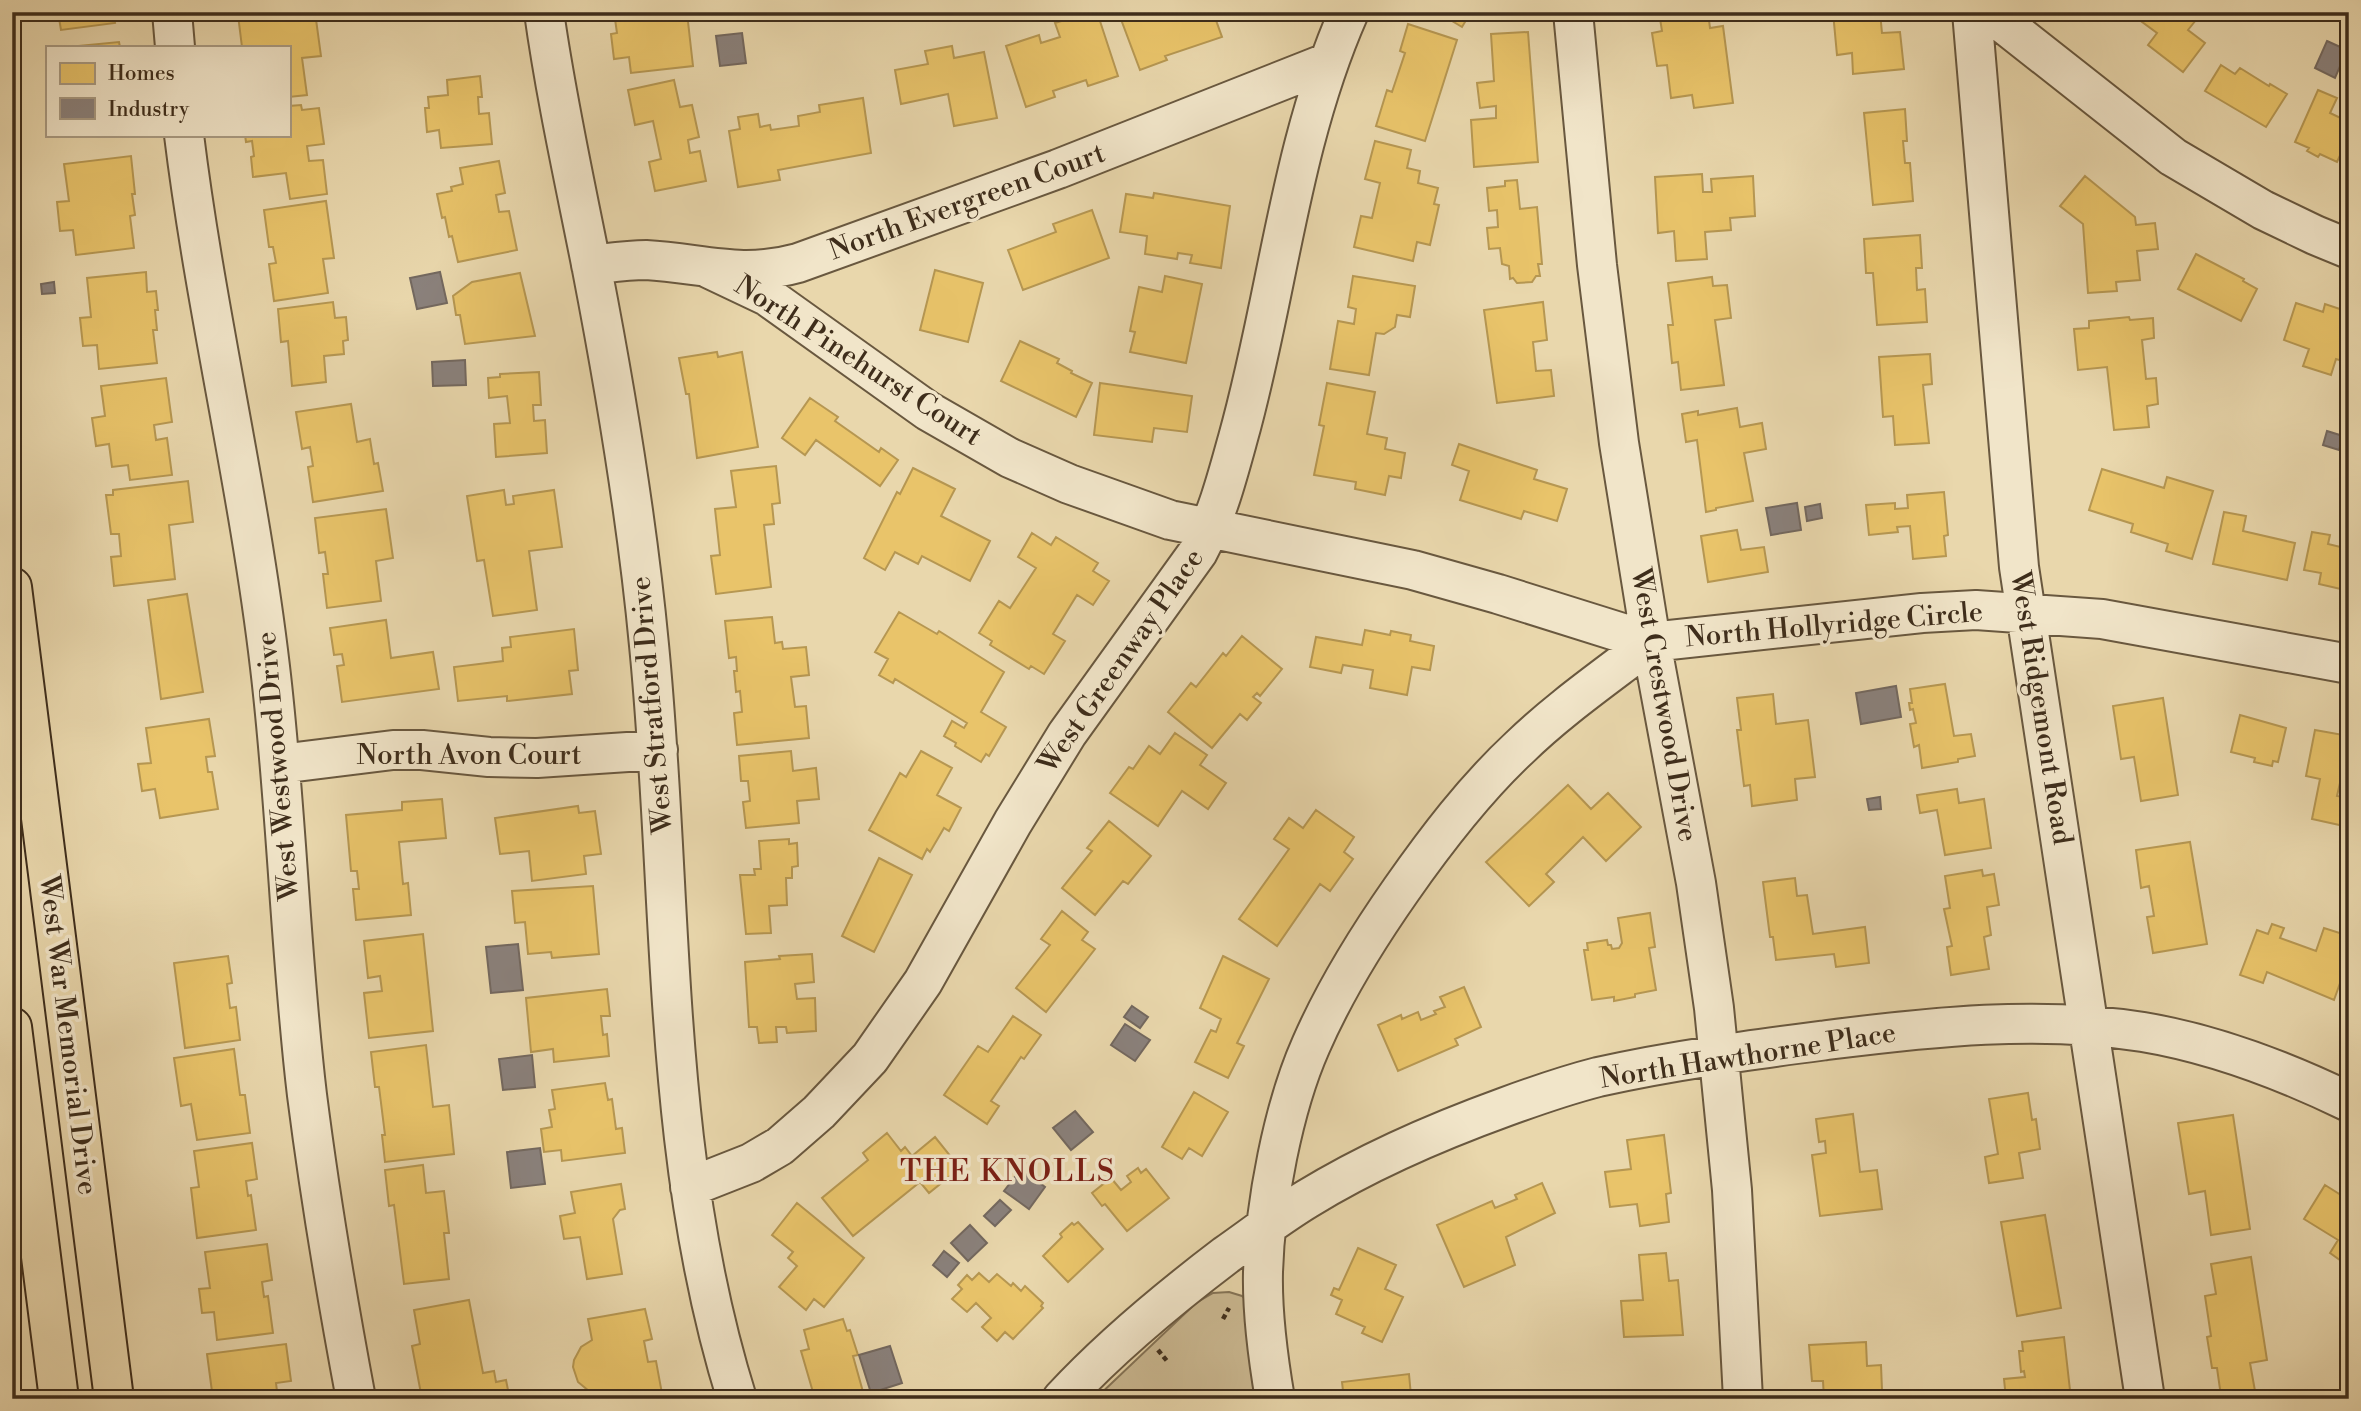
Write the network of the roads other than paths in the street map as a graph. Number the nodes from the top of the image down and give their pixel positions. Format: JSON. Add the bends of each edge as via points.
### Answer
{"nodes":[{"id":1,"x":172,"y":12,"type":"edge"},
{"id":2,"x":544,"y":12,"type":"edge"},
{"id":3,"x":1349,"y":12,"type":"edge"},
{"id":4,"x":1573,"y":12,"type":"edge"},
{"id":5,"x":1972,"y":12,"type":"edge"},
{"id":6,"x":1989,"y":12,"type":"edge"},
{"id":7,"x":175,"y":46,"type":"edge"},
{"id":8,"x":1329,"y":62,"type":"junction"},
{"id":9,"x":184,"y":136,"type":"edge"},
{"id":10,"x":2349,"y":249,"type":"edge"},
{"id":11,"x":591,"y":265,"type":"junction"},
{"id":12,"x":708,"y":268,"type":"junction"},
{"id":13,"x":1210,"y":529,"type":"junction"},
{"id":14,"x":12,"y":587,"type":"edge"},
{"id":15,"x":2025,"y":612,"type":"junction"},
{"id":16,"x":1651,"y":642,"type":"junction"},
{"id":17,"x":2349,"y":664,"type":"edge"},
{"id":18,"x":658,"y":750,"type":"junction"},
{"id":19,"x":280,"y":764,"type":"junction"},
{"id":20,"x":2089,"y":1026,"type":"junction"},
{"id":21,"x":12,"y":1027,"type":"edge"},
{"id":22,"x":1720,"y":1054,"type":"junction"},
{"id":23,"x":2349,"y":1102,"type":"edge"},
{"id":24,"x":690,"y":1187,"type":"junction"},
{"id":25,"x":1267,"y":1225,"type":"junction"},
{"id":26,"x":59,"y":1399,"type":"edge"},
{"id":27,"x":114,"y":1399,"type":"edge"},
{"id":28,"x":356,"y":1399,"type":"edge"},
{"id":29,"x":737,"y":1399,"type":"edge"},
{"id":30,"x":1062,"y":1399,"type":"edge"},
{"id":31,"x":1275,"y":1399,"type":"edge"},
{"id":32,"x":1743,"y":1399,"type":"edge"},
{"id":33,"x":2145,"y":1399,"type":"edge"}],
"edges":[{"from":1,"to":7,"type":"street"},
{"from":2,"to":11,"type":"street","name":"West Stratford Drive"},
{"from":3,"to":8,"type":"street","name":"West Greenway Place"},
{"from":4,"to":16,"type":"street","name":"West Crestwood Drive","via":[[1607,353]]},
{"from":5,"to":15,"type":"street","name":"West Ridgemont Road"},
{"from":6,"to":10,"type":"street","via":[[2173,157],[2254,205]]},
{"from":8,"to":12,"type":"street","name":"North Evergreen Court","via":[[822,256],[771,270]]},
{"from":8,"to":13,"type":"street","name":"West Greenway Place","via":[[1291,193],[1246,411]]},
{"from":9,"to":19,"type":"street","name":"West Westwood Drive","via":[[262,604]]},
{"from":11,"to":12,"type":"street","name":"North Evergreen Court","via":[[648,260]]},
{"from":11,"to":18,"type":"street","name":"West Stratford Drive","via":[[634,509]]},
{"from":12,"to":13,"type":"street","name":"North Pinehurst Court","via":[[767,296],[928,411],[1010,458],[1153,515]]},
{"from":13,"to":16,"type":"street","name":"North Pinehurst Court","via":[[1399,566]]},
{"from":13,"to":24,"type":"street","name":"West Greenway Place","via":[[1184,575],[1067,734],[923,982],[870,1058],[780,1146]]},
{"from":14,"to":27,"type":"highway","name":"West War Memorial Drive"},
{"from":15,"to":16,"type":"street","name":"North Hollyridge Circle","via":[[1922,613]]},
{"from":15,"to":17,"type":"street","name":"North Hollyridge Circle","via":[[2102,619]]},
{"from":15,"to":20,"type":"street","name":"West Ridgemont Road"},
{"from":16,"to":22,"type":"street","name":"West Crestwood Drive","via":[[1696,883]]},
{"from":16,"to":25,"type":"street","via":[[1534,733],[1490,776],[1414,871],[1367,941],[1334,996],[1304,1062],[1281,1141]]},
{"from":18,"to":19,"type":"street","name":"North Avon Court","via":[[537,758],[393,750]]},
{"from":18,"to":24,"type":"street","name":"West Stratford Drive","via":[[672,1025]]},
{"from":19,"to":28,"type":"street","name":"West Westwood Drive","via":[[307,1094]]},
{"from":20,"to":22,"type":"street","name":"North Hawthorne Place","via":[[1931,1029]]},
{"from":20,"to":23,"type":"street","name":"North Hawthorne Place","via":[[2161,1035],[2235,1055]]},
{"from":20,"to":33,"type":"street","name":"West Ridgemont Road"},
{"from":21,"to":26,"type":"highway","name":"West War Memorial Drive"},
{"from":22,"to":25,"type":"street","name":"North Hawthorne Place","via":[[1598,1077],[1465,1122],[1361,1170]]},
{"from":22,"to":32,"type":"street","name":"West Crestwood Drive"},
{"from":24,"to":29,"type":"street","name":"West Stratford Drive","via":[[712,1303]]},
{"from":25,"to":30,"type":"street","name":"North Hawthorne Place","via":[[1148,1317]]},
{"from":25,"to":31,"type":"street","via":[[1263,1292]]}]}
